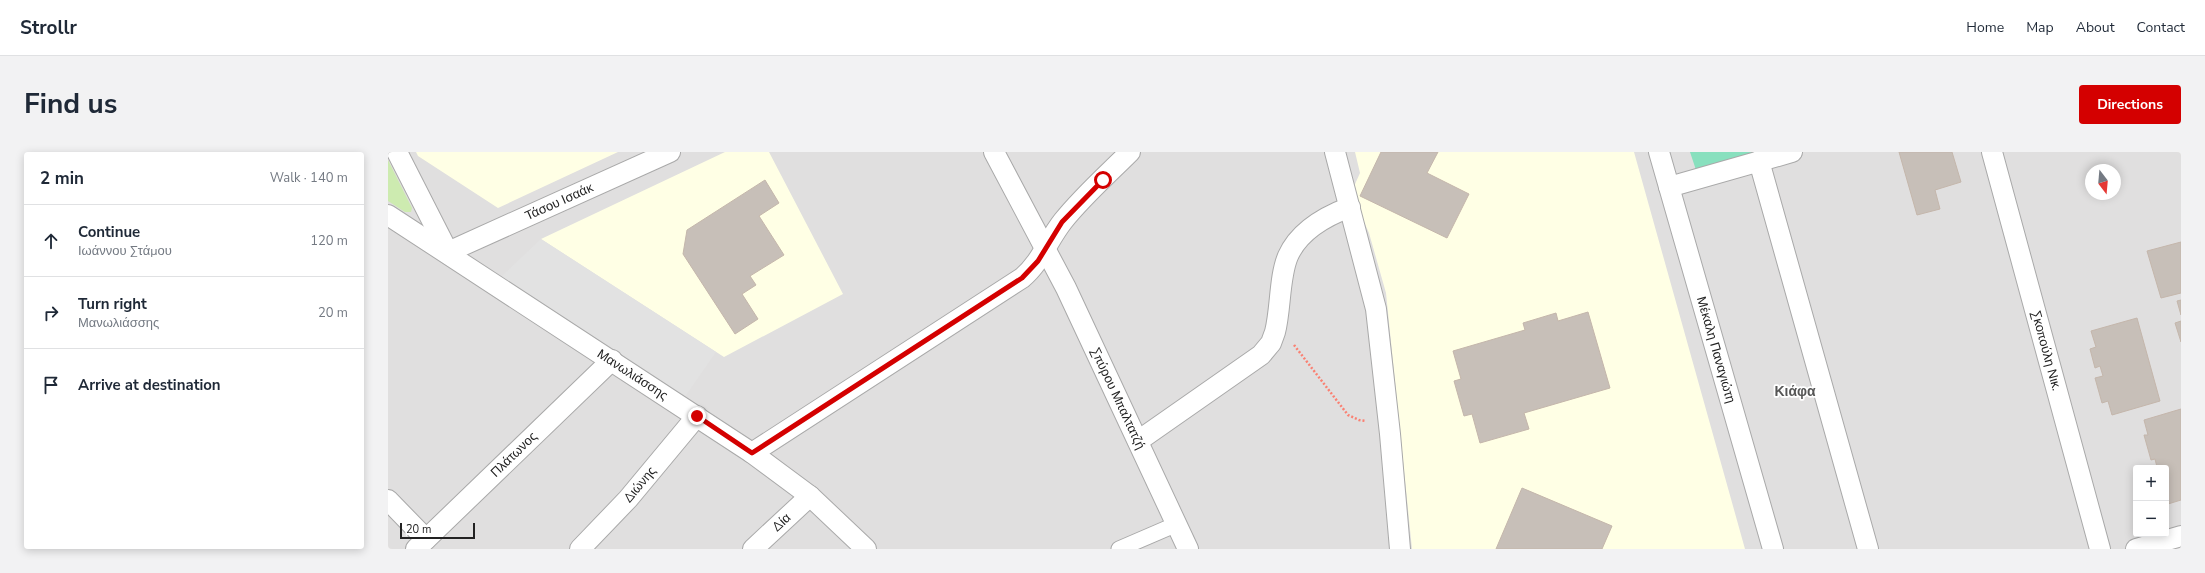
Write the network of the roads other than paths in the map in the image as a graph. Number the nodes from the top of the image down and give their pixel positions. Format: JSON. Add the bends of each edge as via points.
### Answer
{"nodes":[{"id":1,"x":397,"y":152,"type":"edge"},
{"id":2,"x":670,"y":152,"type":"edge"},
{"id":3,"x":994,"y":152,"type":"edge"},
{"id":4,"x":1130,"y":152,"type":"edge"},
{"id":5,"x":1335,"y":152,"type":"edge"},
{"id":6,"x":1659,"y":152,"type":"edge"},
{"id":7,"x":1792,"y":152,"type":"edge"},
{"id":8,"x":1992,"y":152,"type":"edge"},
{"id":9,"x":1758,"y":161,"type":"junction"},
{"id":10,"x":1669,"y":187,"type":"junction"},
{"id":11,"x":1350,"y":207,"type":"junction"},
{"id":12,"x":388,"y":215,"type":"edge"},
{"id":13,"x":1046,"y":250,"type":"junction"},
{"id":14,"x":448,"y":252,"type":"junction"},
{"id":15,"x":612,"y":360,"type":"junction"},
{"id":16,"x":697,"y":416,"type":"junction"},
{"id":17,"x":1138,"y":441,"type":"junction"},
{"id":18,"x":752,"y":453,"type":"junction"},
{"id":19,"x":810,"y":496,"type":"junction"},
{"id":20,"x":388,"y":500,"type":"edge"},
{"id":21,"x":1176,"y":524,"type":"junction"},
{"id":22,"x":2181,"y":536,"type":"edge"},
{"id":23,"x":421,"y":544,"type":"edge"},
{"id":24,"x":580,"y":549,"type":"edge"},
{"id":25,"x":753,"y":549,"type":"edge"},
{"id":26,"x":866,"y":549,"type":"edge"},
{"id":27,"x":1119,"y":549,"type":"edge"},
{"id":28,"x":1188,"y":549,"type":"edge"},
{"id":29,"x":1400,"y":549,"type":"edge"},
{"id":30,"x":1773,"y":549,"type":"edge"},
{"id":31,"x":1868,"y":549,"type":"edge"},
{"id":32,"x":2100,"y":549,"type":"edge"},
{"id":33,"x":2136,"y":549,"type":"edge"}],
"edges":[{"from":1,"to":14,"type":"street"},
{"from":2,"to":14,"type":"street","name":"Τάσου Ισαάκ"},
{"from":3,"to":13,"type":"street","name":"Σπύρου Μπαλτατζή"},
{"from":4,"to":13,"type":"street","via":[[1069,214],[1055,232]]},
{"from":5,"to":11,"type":"street"},
{"from":6,"to":10,"type":"street","name":"Μέκαλη Παναγιώτη"},
{"from":7,"to":9,"type":"street"},
{"from":8,"to":32,"type":"street","name":"Σκοπούλη Νικ."},
{"from":9,"to":10,"type":"street"},
{"from":9,"to":31,"type":"street"},
{"from":10,"to":30,"type":"street","name":"Μέκαλη Παναγιώτη"},
{"from":11,"to":17,"type":"street","via":[[1333,214],[1308,231],[1288,256],[1271,343],[1251,363]]},
{"from":11,"to":29,"type":"street","via":[[1376,309]]},
{"from":12,"to":14,"type":"street","name":"Μανωλιάσσης"},
{"from":13,"to":17,"type":"street","name":"Σπύρου Μπαλτατζή"},
{"from":13,"to":18,"type":"street","via":[[1022,278]]},
{"from":14,"to":15,"type":"street","name":"Μανωλιάσσης"},
{"from":15,"to":16,"type":"street","name":"Μανωλιάσσης"},
{"from":15,"to":23,"type":"street","name":"Πλάτωνος"},
{"from":16,"to":18,"type":"street","name":"Μανωλιάσσης"},
{"from":16,"to":24,"type":"street","name":"Διώνης","via":[[628,499]]},
{"from":17,"to":21,"type":"street","name":"Σπύρου Μπαλτατζή"},
{"from":18,"to":19,"type":"street","name":"Μανωλιάσσης"},
{"from":19,"to":25,"type":"street","name":"Δία"},
{"from":19,"to":26,"type":"street","name":"Μανωλιάσσης"},
{"from":20,"to":23,"type":"street"},
{"from":21,"to":27,"type":"street"},
{"from":21,"to":28,"type":"street","name":"Σπύρου Μπαλτατζή"},
{"from":22,"to":33,"type":"street"}]}
